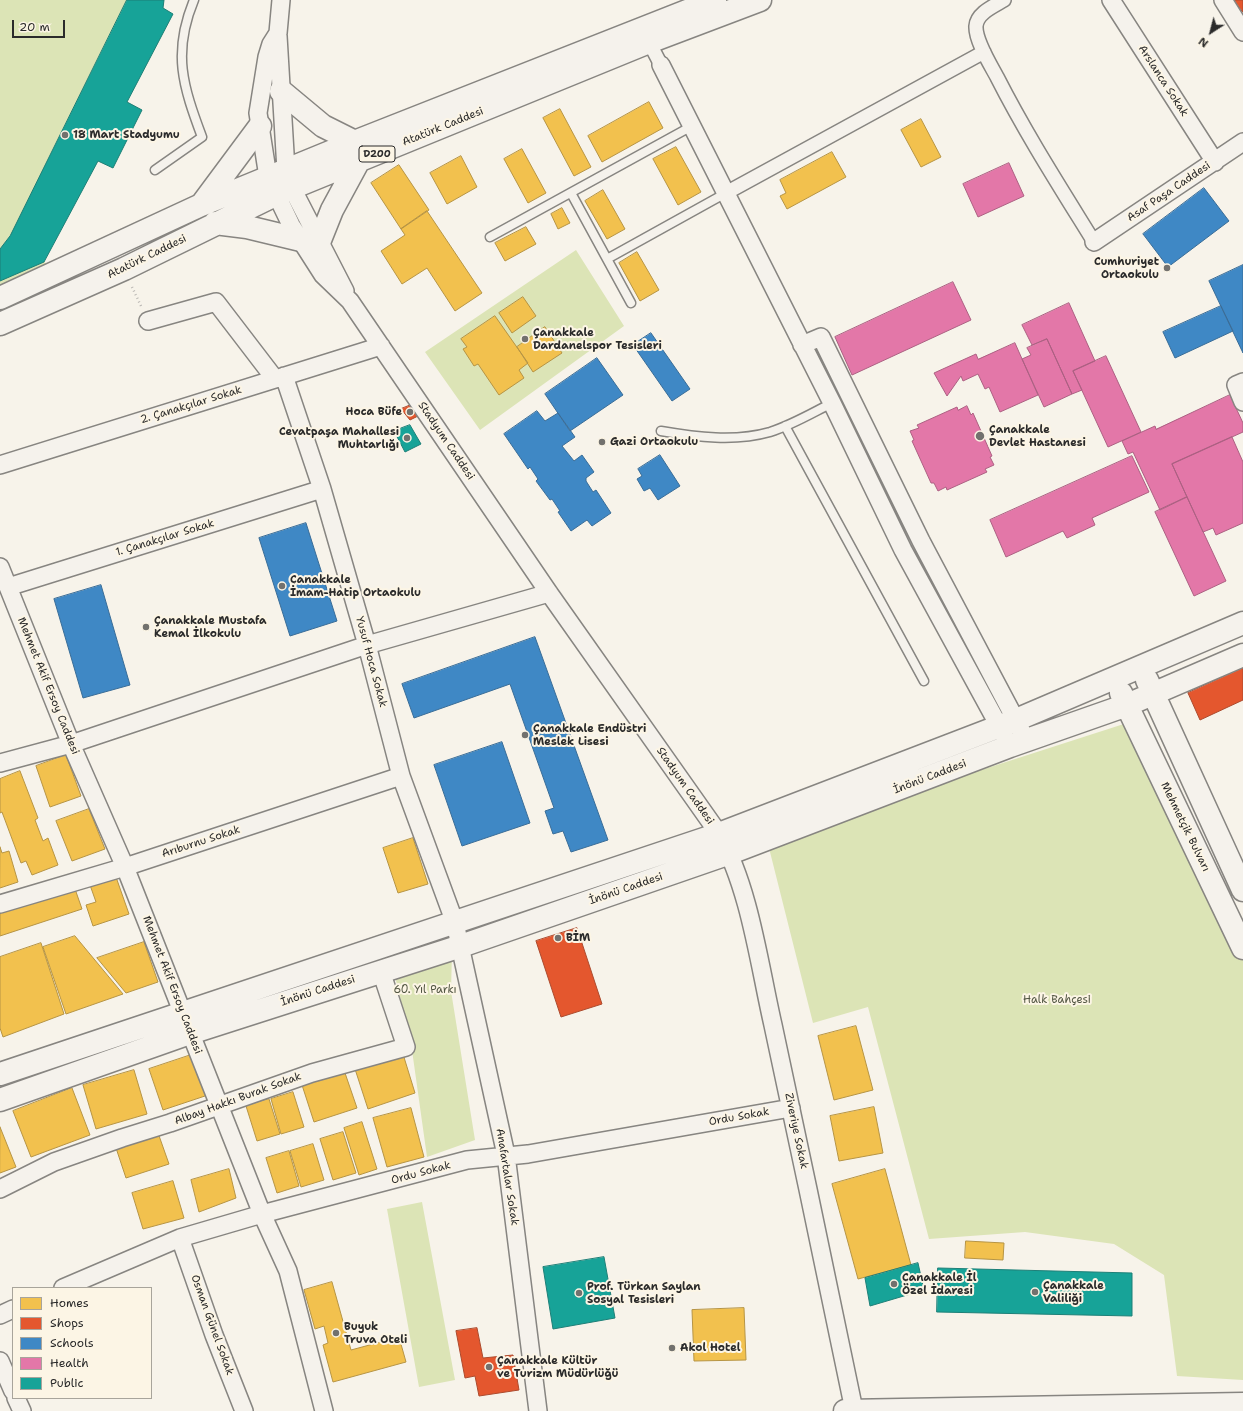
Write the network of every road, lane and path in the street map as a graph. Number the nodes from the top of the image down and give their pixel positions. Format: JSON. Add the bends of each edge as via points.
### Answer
{"nodes":[{"id":1,"x":194,"y":0,"type":"edge"},
{"id":2,"x":281,"y":0,"type":"edge"},
{"id":3,"x":715,"y":0,"type":"edge"},
{"id":4,"x":760,"y":0,"type":"edge"},
{"id":5,"x":1004,"y":0,"type":"edge"},
{"id":6,"x":1111,"y":0,"type":"edge"},
{"id":7,"x":1223,"y":0,"type":"edge"},
{"id":8,"x":1243,"y":32,"type":"edge"},
{"id":9,"x":278,"y":33,"type":"junction"},
{"id":10,"x":649,"y":42,"type":"junction"},
{"id":11,"x":984,"y":52,"type":"junction"},
{"id":12,"x":661,"y":65,"type":"joint"},
{"id":13,"x":281,"y":91,"type":"junction"},
{"id":14,"x":260,"y":126,"type":"junction"},
{"id":15,"x":692,"y":126,"type":"junction"},
{"id":16,"x":1243,"y":142,"type":"edge"},
{"id":17,"x":356,"y":152,"type":"junction"},
{"id":18,"x":1215,"y":162,"type":"junction"},
{"id":19,"x":155,"y":170,"type":"dead end"},
{"id":20,"x":281,"y":182,"type":"junction"},
{"id":21,"x":570,"y":193,"type":"junction"},
{"id":22,"x":726,"y":193,"type":"junction"},
{"id":23,"x":201,"y":205,"type":"junction"},
{"id":24,"x":215,"y":223,"type":"junction"},
{"id":25,"x":490,"y":237,"type":"dead end"},
{"id":26,"x":310,"y":240,"type":"junction"},
{"id":27,"x":1094,"y":242,"type":"joint"},
{"id":28,"x":607,"y":259,"type":"junction"},
{"id":29,"x":124,"y":269,"type":"junction"},
{"id":30,"x":0,"y":298,"type":"edge"},
{"id":31,"x":631,"y":303,"type":"dead end"},
{"id":32,"x":148,"y":321,"type":"joint"},
{"id":33,"x":0,"y":324,"type":"edge"},
{"id":34,"x":802,"y":345,"type":"junction"},
{"id":35,"x":381,"y":346,"type":"junction"},
{"id":36,"x":280,"y":378,"type":"junction"},
{"id":37,"x":1243,"y":382,"type":"edge"},
{"id":38,"x":1243,"y":402,"type":"edge"},
{"id":39,"x":832,"y":403,"type":"junction"},
{"id":40,"x":785,"y":426,"type":"junction"},
{"id":41,"x":661,"y":431,"type":"dead end"},
{"id":42,"x":0,"y":465,"type":"edge"},
{"id":43,"x":322,"y":488,"type":"junction"},
{"id":44,"x":0,"y":567,"type":"edge"},
{"id":45,"x":8,"y":587,"type":"junction"},
{"id":46,"x":549,"y":593,"type":"junction"},
{"id":47,"x":1243,"y":623,"type":"edge"},
{"id":48,"x":367,"y":645,"type":"junction"},
{"id":49,"x":1243,"y":655,"type":"edge"},
{"id":50,"x":1141,"y":667,"type":"junction"},
{"id":51,"x":1115,"y":678,"type":"junction"},
{"id":52,"x":924,"y":681,"type":"dead end"},
{"id":53,"x":1153,"y":694,"type":"junction"},
{"id":54,"x":1127,"y":705,"type":"junction"},
{"id":55,"x":1008,"y":723,"type":"junction"},
{"id":56,"x":1018,"y":743,"type":"junction"},
{"id":57,"x":71,"y":744,"type":"junction"},
{"id":58,"x":0,"y":763,"type":"edge"},
{"id":59,"x":401,"y":776,"type":"junction"},
{"id":60,"x":719,"y":834,"type":"junction"},
{"id":61,"x":730,"y":853,"type":"junction"},
{"id":62,"x":125,"y":867,"type":"junction"},
{"id":63,"x":1243,"y":890,"type":"edge"},
{"id":64,"x":0,"y":904,"type":"edge"},
{"id":65,"x":455,"y":923,"type":"junction"},
{"id":66,"x":461,"y":946,"type":"junction"},
{"id":67,"x":1243,"y":948,"type":"edge"},
{"id":68,"x":381,"y":971,"type":"junction"},
{"id":69,"x":184,"y":1011,"type":"junction"},
{"id":70,"x":190,"y":1033,"type":"junction"},
{"id":71,"x":0,"y":1074,"type":"edge"},
{"id":72,"x":0,"y":1100,"type":"edge"},
{"id":73,"x":220,"y":1104,"type":"junction"},
{"id":74,"x":791,"y":1108,"type":"junction"},
{"id":75,"x":506,"y":1156,"type":"junction"},
{"id":76,"x":0,"y":1190,"type":"edge"},
{"id":77,"x":262,"y":1214,"type":"junction"},
{"id":78,"x":180,"y":1238,"type":"junction"},
{"id":79,"x":65,"y":1287,"type":"edge"},
{"id":80,"x":12,"y":1309,"type":"edge"},
{"id":81,"x":0,"y":1315,"type":"edge"},
{"id":82,"x":0,"y":1361,"type":"edge"},
{"id":83,"x":12,"y":1389,"type":"edge"},
{"id":84,"x":16,"y":1399,"type":"edge"},
{"id":85,"x":1243,"y":1404,"type":"edge"},
{"id":86,"x":849,"y":1410,"type":"edge"},
{"id":87,"x":22,"y":1411,"type":"edge"},
{"id":88,"x":244,"y":1411,"type":"edge"},
{"id":89,"x":324,"y":1411,"type":"edge"},
{"id":90,"x":538,"y":1411,"type":"edge"}],
"edges":[{"from":1,"to":19,"type":"lane","via":[[182,41],[182,74],[189,103],[202,136]]},
{"from":2,"to":9,"type":"street","name":"Stadyum Caddesi"},
{"from":3,"to":17,"type":"main road","name":"Atatürk Caddesi","number":"D200"},
{"from":4,"to":10,"type":"main road","name":"Atatürk Caddesi","number":"D200"},
{"from":5,"to":11,"type":"street","via":[[979,18],[976,26]]},
{"from":6,"to":18,"type":"street","name":"Arslanca Sokak"},
{"from":7,"to":8,"type":"street"},
{"from":9,"to":13,"type":"street"},
{"from":9,"to":14,"type":"street","name":"Stadyum Caddesi","via":[[271,44],[268,57],[258,113]]},
{"from":10,"to":12,"type":"street"},
{"from":10,"to":17,"type":"main road","name":"Atatürk Caddesi","number":"D200"},
{"from":11,"to":22,"type":"street"},
{"from":11,"to":27,"type":"street","via":[[1025,131]]},
{"from":12,"to":15,"type":"street"},
{"from":13,"to":17,"type":"main road"},
{"from":13,"to":20,"type":"street"},
{"from":14,"to":20,"type":"street","name":"Stadyum Caddesi"},
{"from":14,"to":23,"type":"main road"},
{"from":15,"to":21,"type":"lane"},
{"from":15,"to":22,"type":"street"},
{"from":16,"to":18,"type":"street","name":"Asaf Paşa Caddesi"},
{"from":17,"to":20,"type":"main road","name":"Atatürk Caddesi","number":"D200"},
{"from":17,"to":26,"type":"main road","via":[[332,210]]},
{"from":18,"to":27,"type":"street","name":"Asaf Paşa Caddesi"},
{"from":20,"to":23,"type":"main road","name":"Atatürk Caddesi","number":"D200"},
{"from":20,"to":24,"type":"main road","name":"Atatürk Caddesi","number":"D200"},
{"from":20,"to":26,"type":"street","name":"Stadyum Caddesi"},
{"from":21,"to":25,"type":"lane"},
{"from":21,"to":28,"type":"lane"},
{"from":22,"to":28,"type":"lane"},
{"from":22,"to":34,"type":"street"},
{"from":23,"to":30,"type":"main road","name":"Atatürk Caddesi","number":"D200"},
{"from":24,"to":26,"type":"main road"},
{"from":24,"to":29,"type":"main road","name":"Atatürk Caddesi","number":"D200"},
{"from":26,"to":35,"type":"street","name":"Stadyum Caddesi","via":[[323,275],[350,301]]},
{"from":28,"to":31,"type":"lane"},
{"from":29,"to":32,"type":"path"},
{"from":29,"to":33,"type":"main road","name":"Atatürk Caddesi","number":"D200"},
{"from":32,"to":36,"type":"street","name":"Yusuf Hoca Sokak","via":[[216,302]]},
{"from":34,"to":39,"type":"street"},
{"from":34,"to":55,"type":"street","via":[[821,337]]},
{"from":35,"to":36,"type":"street","name":"2. Çanakçılar Sokak"},
{"from":35,"to":46,"type":"street","name":"Stadyum Caddesi"},
{"from":36,"to":42,"type":"street","name":"2. Çanakçılar Sokak"},
{"from":36,"to":43,"type":"street","name":"Yusuf Hoca Sokak"},
{"from":37,"to":38,"type":"street","via":[[1236,385]]},
{"from":39,"to":40,"type":"lane"},
{"from":39,"to":55,"type":"street","via":[[903,550]]},
{"from":40,"to":41,"type":"lane","via":[[752,436],[696,436]]},
{"from":40,"to":52,"type":"lane"},
{"from":43,"to":45,"type":"street","name":"1. Çanakçılar Sokak"},
{"from":43,"to":48,"type":"street","name":"Yusuf Hoca Sokak"},
{"from":44,"to":45,"type":"street","name":"Mehmet Akif Ersoy Caddesi"},
{"from":45,"to":57,"type":"street","name":"Mehmet Akif Ersoy Caddesi"},
{"from":46,"to":48,"type":"street"},
{"from":46,"to":60,"type":"street","name":"Stadyum Caddesi"},
{"from":47,"to":50,"type":"main road","name":"İnönü Caddesi"},
{"from":48,"to":57,"type":"street"},
{"from":48,"to":59,"type":"street","name":"Yusuf Hoca Sokak"},
{"from":49,"to":53,"type":"main road","name":"İnönü Caddesi"},
{"from":50,"to":51,"type":"main road","name":"İnönü Caddesi"},
{"from":50,"to":53,"type":"main road"},
{"from":51,"to":54,"type":"main road","name":"Mehmetçik Bulvarı"},
{"from":51,"to":55,"type":"main road","name":"İnönü Caddesi"},
{"from":53,"to":54,"type":"main road","name":"İnönü Caddesi"},
{"from":53,"to":63,"type":"main road"},
{"from":54,"to":56,"type":"main road","name":"İnönü Caddesi"},
{"from":54,"to":67,"type":"main road","name":"Mehmetçik Bulvarı"},
{"from":55,"to":56,"type":"street"},
{"from":55,"to":60,"type":"main road","name":"İnönü Caddesi"},
{"from":56,"to":61,"type":"main road","name":"İnönü Caddesi"},
{"from":57,"to":58,"type":"street"},
{"from":57,"to":62,"type":"street","name":"Mehmet Akif Ersoy Caddesi"},
{"from":59,"to":62,"type":"street","name":"Arıburnu Sokak"},
{"from":59,"to":65,"type":"street","name":"Yusuf Hoca Sokak"},
{"from":60,"to":61,"type":"street","name":"Stadyum Caddesi"},
{"from":60,"to":65,"type":"main road","name":"İnönü Caddesi"},
{"from":61,"to":66,"type":"main road","name":"İnönü Caddesi"},
{"from":61,"to":74,"type":"street","name":"Ziveriye Sokak","via":[[744,896]]},
{"from":62,"to":64,"type":"street","name":"Arıburnu Sokak"},
{"from":62,"to":69,"type":"street","name":"Mehmet Akif Ersoy Caddesi"},
{"from":65,"to":66,"type":"street","name":"Yusuf Hoca Sokak"},
{"from":65,"to":69,"type":"main road","name":"İnönü Caddesi"},
{"from":66,"to":68,"type":"main road","name":"İnönü Caddesi"},
{"from":66,"to":75,"type":"street","name":"Anafartalar Sokak"},
{"from":68,"to":70,"type":"main road","name":"İnönü Caddesi"},
{"from":68,"to":73,"type":"street","name":"Albay Hakkı Burak Sokak","via":[[406,1047],[312,1073]]},
{"from":69,"to":70,"type":"street","name":"Mehmet Akif Ersoy Caddesi"},
{"from":69,"to":71,"type":"main road","name":"İnönü Caddesi"},
{"from":70,"to":72,"type":"main road","name":"İnönü Caddesi"},
{"from":70,"to":73,"type":"street","name":"Mehmet Akif Ersoy Caddesi"},
{"from":73,"to":76,"type":"street","name":"Albay Hakkı Burak Sokak","via":[[54,1162]]},
{"from":73,"to":77,"type":"street","name":"Mehmet Akif Ersoy Caddesi"},
{"from":74,"to":75,"type":"street","name":"Ordu Sokak"},
{"from":74,"to":86,"type":"street","name":"Ziveriye Sokak"},
{"from":75,"to":77,"type":"street","name":"Ordu Sokak","via":[[467,1160]]},
{"from":75,"to":90,"type":"street","name":"Anafartalar Sokak"},
{"from":77,"to":78,"type":"street","name":"Ordu Sokak"},
{"from":77,"to":89,"type":"street","name":"Mehmet Akif Ersoy Caddesi","via":[[288,1271]]},
{"from":78,"to":79,"type":"street","name":"Ordu Sokak"},
{"from":78,"to":88,"type":"street","name":"Osman Günel Sokak"},
{"from":80,"to":81,"type":"street"},
{"from":82,"to":83,"type":"street"},
{"from":84,"to":87,"type":"street"},
{"from":85,"to":86,"type":"main road"}]}
